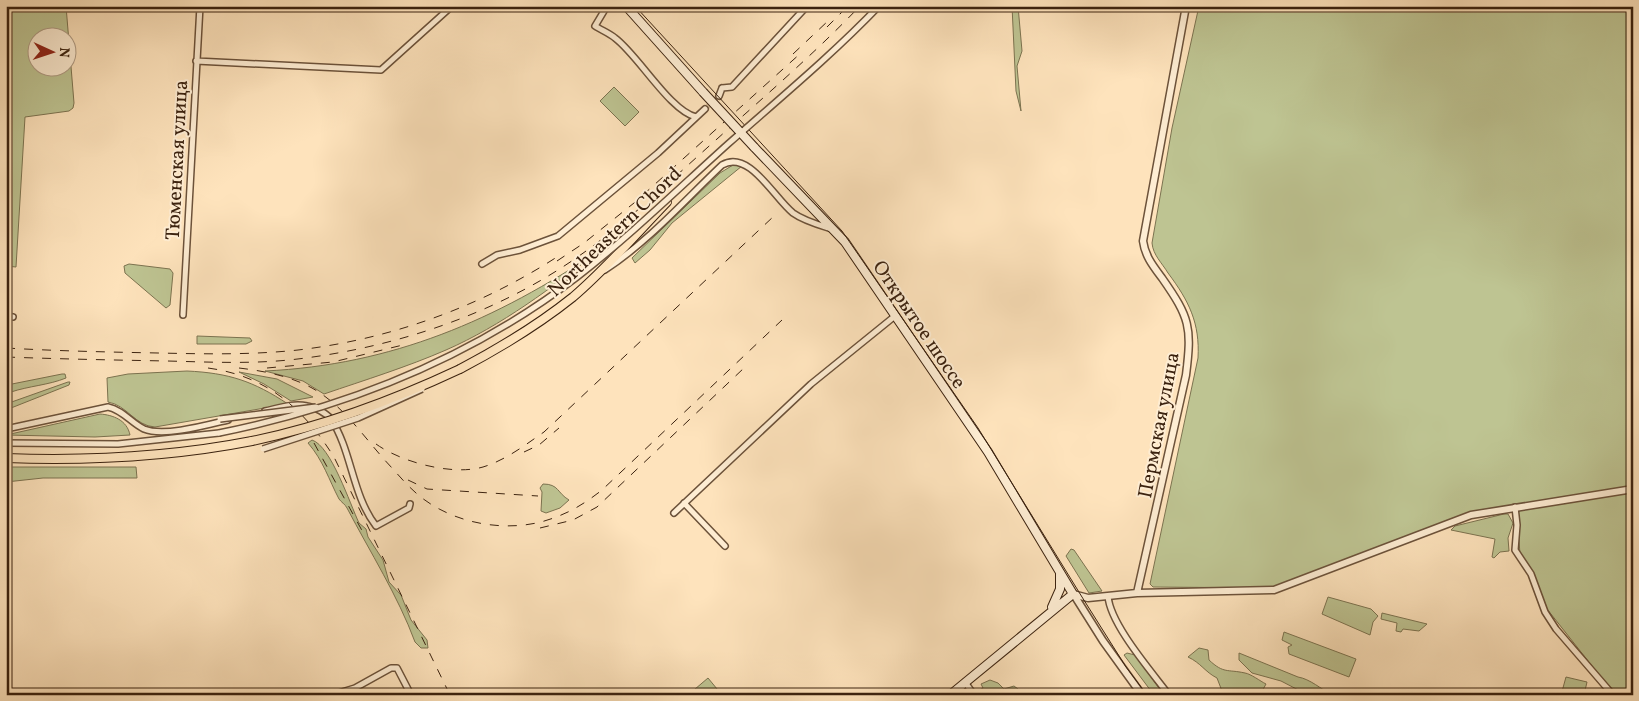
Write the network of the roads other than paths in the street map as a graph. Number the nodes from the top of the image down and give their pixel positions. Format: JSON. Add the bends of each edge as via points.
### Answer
{"nodes":[{"id":1,"x":200,"y":6,"type":"edge"},
{"id":2,"x":452,"y":6,"type":"edge"},
{"id":3,"x":614,"y":6,"type":"edge"},
{"id":4,"x":626,"y":6,"type":"edge"},
{"id":5,"x":807,"y":6,"type":"edge"},
{"id":6,"x":880,"y":6,"type":"edge"},
{"id":7,"x":1186,"y":6,"type":"edge"},
{"id":8,"x":606,"y":8,"type":"edge"},
{"id":9,"x":196,"y":61,"type":"junction"},
{"id":10,"x":718,"y":96,"type":"tunnel mouth"},
{"id":11,"x":705,"y":108,"type":"tunnel mouth"},
{"id":12,"x":696,"y":117,"type":"junction"},
{"id":13,"x":833,"y":229,"type":"junction"},
{"id":14,"x":482,"y":264,"type":"dead end"},
{"id":15,"x":592,"y":280,"type":"junction"},
{"id":16,"x":183,"y":315,"type":"dead end"},
{"id":17,"x":6,"y":316,"type":"edge"},
{"id":18,"x":13,"y":316,"type":"dead end"},
{"id":19,"x":895,"y":316,"type":"junction"},
{"id":20,"x":436,"y":380,"type":"junction"},
{"id":21,"x":329,"y":405,"type":"junction"},
{"id":22,"x":220,"y":419,"type":"dead end"},
{"id":23,"x":6,"y":429,"type":"edge"},
{"id":24,"x":6,"y":443,"type":"edge"},
{"id":25,"x":264,"y":449,"type":"dead end"},
{"id":26,"x":6,"y":458,"type":"edge"},
{"id":27,"x":1633,"y":489,"type":"edge"},
{"id":28,"x":684,"y":503,"type":"junction"},
{"id":29,"x":410,"y":504,"type":"dead end"},
{"id":30,"x":1515,"y":507,"type":"junction"},
{"id":31,"x":674,"y":513,"type":"dead end"},
{"id":32,"x":725,"y":546,"type":"dead end"},
{"id":33,"x":1060,"y":573,"type":"junction"},
{"id":34,"x":1137,"y":593,"type":"junction"},
{"id":35,"x":1074,"y":594,"type":"junction"},
{"id":36,"x":1108,"y":596,"type":"junction"},
{"id":37,"x":1050,"y":611,"type":"junction"},
{"id":38,"x":965,"y":682,"type":"junction"},
{"id":39,"x":332,"y":695,"type":"edge"},
{"id":40,"x":411,"y":695,"type":"edge"},
{"id":41,"x":950,"y":695,"type":"edge"},
{"id":42,"x":974,"y":695,"type":"edge"},
{"id":43,"x":1142,"y":695,"type":"edge"},
{"id":44,"x":1169,"y":695,"type":"edge"},
{"id":45,"x":1613,"y":695,"type":"edge"}],
"edges":[{"from":1,"to":9,"type":"street","name":"Тюменская улица"},
{"from":2,"to":9,"type":"street","via":[[381,70]]},
{"from":3,"to":8,"type":"street"},
{"from":4,"to":13,"type":"main road","name":"Открытое шоссе","bridge":true},
{"from":5,"to":10,"type":"street","via":[[732,87],[721,86]]},
{"from":6,"to":15,"type":"main road","name":"Northeastern Chord","via":[[677,192]]},
{"from":6,"to":21,"type":"street","name":"Northeastern Chord","bridge":true,"via":[[646,219],[562,287],[510,322],[454,353],[404,377]]},
{"from":7,"to":34,"type":"street","name":"Пермская улица","via":[[1143,241],[1147,258],[1182,310],[1188,324],[1190,345]]},
{"from":8,"to":12,"type":"street","via":[[595,26],[616,38],[669,97]]},
{"from":9,"to":16,"type":"street","name":"Тюменская улица"},
{"from":11,"to":12,"type":"street"},
{"from":12,"to":14,"type":"street","via":[[558,236],[496,255]]},
{"from":13,"to":15,"type":"street","via":[[797,216],[745,163],[731,161],[722,165],[628,255]]},
{"from":13,"to":19,"type":"main road","name":"Открытое шоссе"},
{"from":15,"to":20,"type":"main road","name":"Northeastern Chord","bridge":true,"via":[[525,332]]},
{"from":17,"to":18,"type":"street"},
{"from":19,"to":28,"type":"street","via":[[811,384]]},
{"from":19,"to":33,"type":"main road","name":"Открытое шоссе","via":[[988,452]]},
{"from":20,"to":25,"type":"street","bridge":true,"via":[[383,408]]},
{"from":20,"to":26,"type":"main road","name":"Northeastern Chord","bridge":true,"via":[[323,422],[220,447],[117,459]]},
{"from":21,"to":22,"type":"street","bridge":true},
{"from":21,"to":24,"type":"street","name":"Northeastern Chord","bridge":true,"via":[[257,425],[184,438],[92,445]]},
{"from":23,"to":29,"type":"street","via":[[98,407],[114,408],[141,427],[157,431],[197,427],[290,406],[310,406],[330,417],[376,526],[409,508]]},
{"from":27,"to":30,"type":"street"},
{"from":28,"to":31,"type":"street"},
{"from":28,"to":32,"type":"street"},
{"from":30,"to":34,"type":"street","via":[[1471,515],[1274,590]]},
{"from":30,"to":45,"type":"street","via":[[1515,550],[1531,574],[1545,612]]},
{"from":33,"to":35,"type":"main road","name":"Открытое шоссе"},
{"from":33,"to":37,"type":"main road","via":[[1059,595]]},
{"from":34,"to":36,"type":"street"},
{"from":35,"to":36,"type":"street","via":[[1084,598]]},
{"from":35,"to":37,"type":"main road"},
{"from":35,"to":43,"type":"street","name":"Открытое шоссе"},
{"from":36,"to":44,"type":"street","via":[[1109,608]]},
{"from":37,"to":38,"type":"main road"},
{"from":38,"to":41,"type":"main road"},
{"from":38,"to":42,"type":"street"},
{"from":39,"to":40,"type":"street","via":[[355,688],[391,668],[397,668]]}]}
